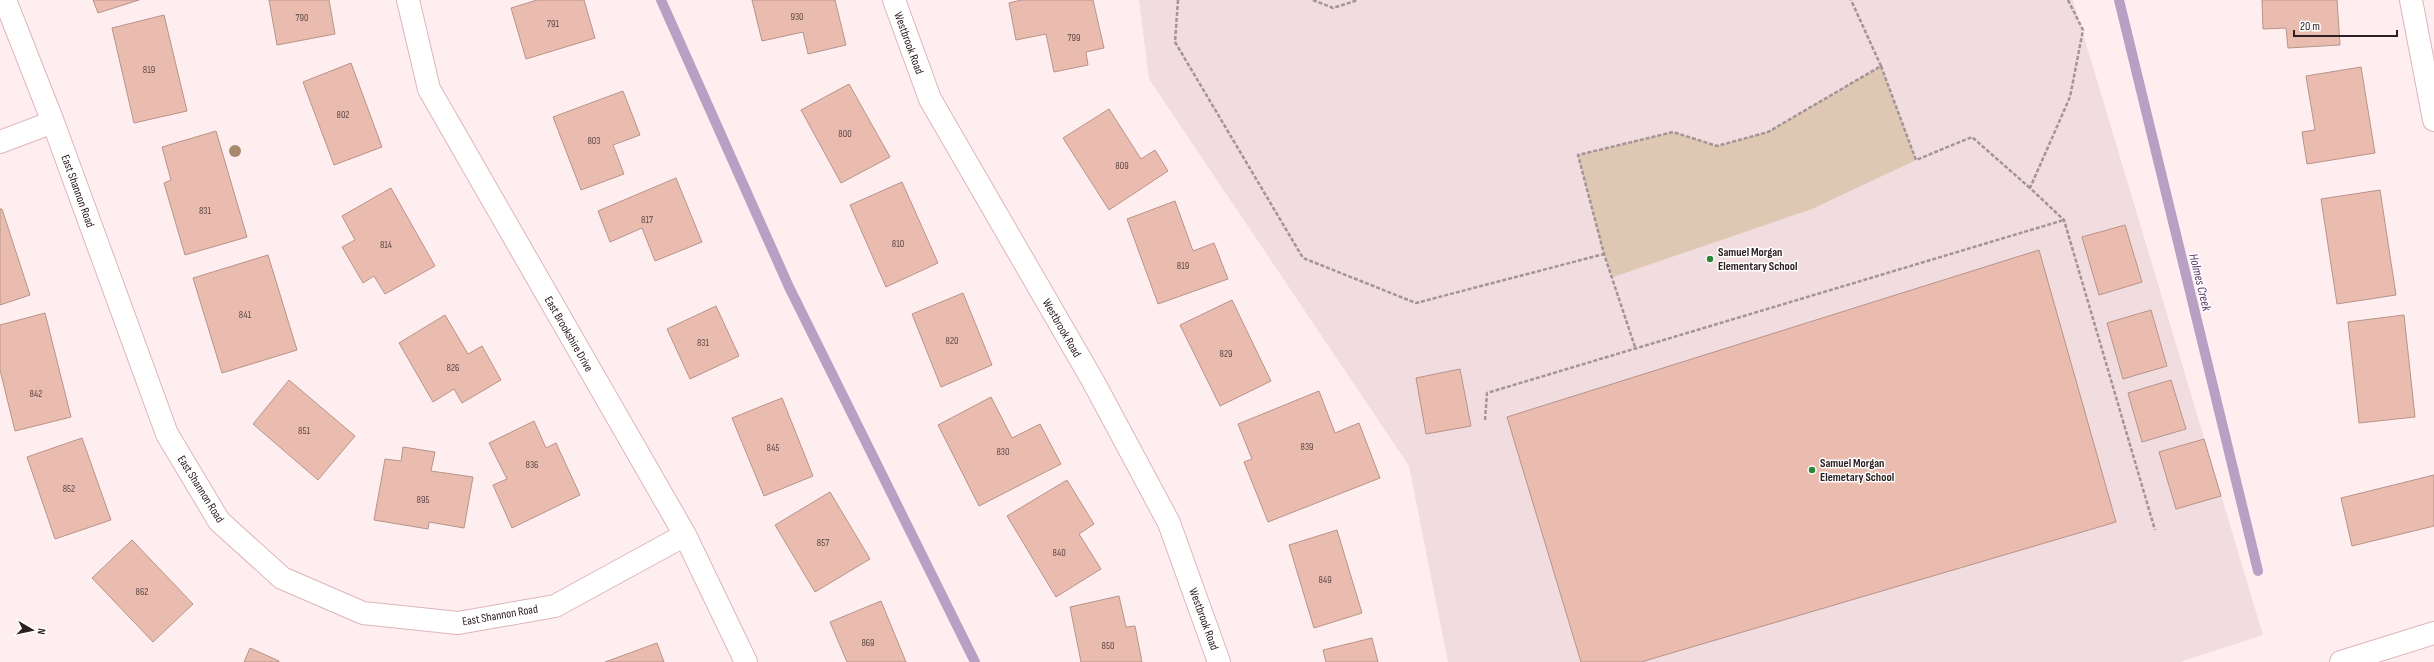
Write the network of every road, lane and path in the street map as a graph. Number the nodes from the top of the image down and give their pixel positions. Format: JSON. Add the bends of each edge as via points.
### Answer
{"nodes":[{"id":1,"x":5,"y":0,"type":"edge"},
{"id":2,"x":408,"y":0,"type":"edge"},
{"id":3,"x":894,"y":0,"type":"edge"},
{"id":4,"x":1178,"y":0,"type":"edge"},
{"id":5,"x":1313,"y":0,"type":"edge"},
{"id":6,"x":1358,"y":0,"type":"edge"},
{"id":7,"x":1851,"y":0,"type":"edge"},
{"id":8,"x":2068,"y":0,"type":"edge"},
{"id":9,"x":2411,"y":0,"type":"edge"},
{"id":10,"x":1881,"y":66,"type":"junction"},
{"id":11,"x":2434,"y":120,"type":"edge"},
{"id":12,"x":53,"y":122,"type":"junction"},
{"id":13,"x":0,"y":142,"type":"edge"},
{"id":14,"x":2030,"y":188,"type":"junction"},
{"id":15,"x":2064,"y":220,"type":"junction"},
{"id":16,"x":1604,"y":254,"type":"junction"},
{"id":17,"x":1635,"y":347,"type":"junction"},
{"id":18,"x":1485,"y":420,"type":"dead end"},
{"id":19,"x":2155,"y":530,"type":"dead end"},
{"id":20,"x":685,"y":535,"type":"junction"},
{"id":21,"x":2434,"y":633,"type":"edge"},
{"id":22,"x":746,"y":662,"type":"edge"},
{"id":23,"x":1219,"y":662,"type":"edge"},
{"id":24,"x":2341,"y":662,"type":"edge"}],
"edges":[{"from":1,"to":12,"type":"street","name":"East Shannon Road"},
{"from":2,"to":20,"type":"street","name":"East Brookshire Drive","via":[[429,89]]},
{"from":3,"to":23,"type":"street","name":"Westbrook Road","via":[[930,99],[1093,381],[1169,522]]},
{"from":4,"to":16,"type":"path","via":[[1175,42],[1303,258],[1416,303]]},
{"from":5,"to":6,"type":"path","via":[[1333,8]]},
{"from":7,"to":10,"type":"path"},
{"from":8,"to":14,"type":"path","via":[[2082,30],[2070,97]]},
{"from":9,"to":11,"type":"street"},
{"from":10,"to":14,"type":"path","via":[[1916,160],[1972,137]]},
{"from":10,"to":16,"type":"path","via":[[1768,132],[1718,146],[1673,132],[1578,155]]},
{"from":12,"to":13,"type":"street"},
{"from":12,"to":20,"type":"street","name":"East Shannon Road","via":[[167,434],[219,521],[282,578],[363,612],[458,623],[555,606]]},
{"from":14,"to":15,"type":"path"},
{"from":15,"to":17,"type":"path"},
{"from":15,"to":19,"type":"path"},
{"from":16,"to":17,"type":"path"},
{"from":17,"to":18,"type":"path","via":[[1487,393]]},
{"from":20,"to":22,"type":"street","name":"East Brookshire Drive"},
{"from":21,"to":24,"type":"street"}]}
